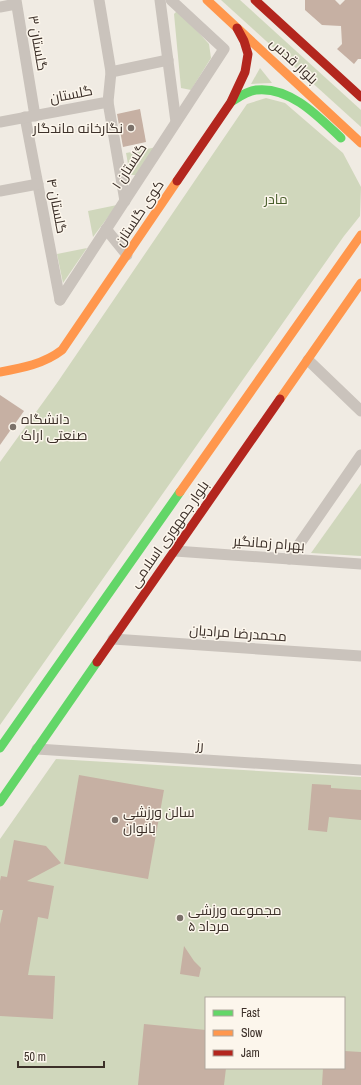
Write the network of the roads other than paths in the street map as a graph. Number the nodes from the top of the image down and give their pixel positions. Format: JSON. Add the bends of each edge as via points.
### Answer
{"nodes":[{"id":1,"x":100,"y":0,"type":"edge"},
{"id":2,"x":160,"y":0,"type":"edge"},
{"id":3,"x":171,"y":0,"type":"edge"},
{"id":4,"x":207,"y":0,"type":"edge"},
{"id":5,"x":255,"y":0,"type":"edge"},
{"id":6,"x":16,"y":2,"type":"edge"},
{"id":7,"x":0,"y":7,"type":"edge"},
{"id":8,"x":237,"y":28,"type":"junction"},
{"id":9,"x":168,"y":60,"type":"junction"},
{"id":10,"x":111,"y":72,"type":"junction"},
{"id":11,"x":361,"y":97,"type":"edge"},
{"id":12,"x":108,"y":102,"type":"junction"},
{"id":13,"x":231,"y":102,"type":"junction"},
{"id":14,"x":30,"y":116,"type":"junction"},
{"id":15,"x":0,"y":122,"type":"edge"},
{"id":16,"x":176,"y":122,"type":"junction"},
{"id":17,"x":361,"y":143,"type":"edge"},
{"id":18,"x":361,"y":153,"type":"edge"},
{"id":19,"x":38,"y":184,"type":"junction"},
{"id":20,"x":0,"y":191,"type":"edge"},
{"id":21,"x":125,"y":201,"type":"junction"},
{"id":22,"x":106,"y":230,"type":"junction"},
{"id":23,"x":361,"y":235,"type":"edge"},
{"id":24,"x":127,"y":255,"type":"junction"},
{"id":25,"x":360,"y":286,"type":"edge"},
{"id":26,"x":60,"y":300,"type":"joint"},
{"id":27,"x":308,"y":360,"type":"junction"},
{"id":28,"x":0,"y":372,"type":"edge"},
{"id":29,"x":361,"y":411,"type":"edge"},
{"id":30,"x":361,"y":455,"type":"edge"},
{"id":31,"x":174,"y":551,"type":"junction"},
{"id":32,"x":289,"y":559,"type":"junction"},
{"id":33,"x":361,"y":564,"type":"edge"},
{"id":34,"x":113,"y":639,"type":"junction"},
{"id":35,"x":361,"y":656,"type":"edge"},
{"id":36,"x":0,"y":748,"type":"edge"},
{"id":37,"x":37,"y":749,"type":"junction"},
{"id":38,"x":361,"y":770,"type":"edge"},
{"id":39,"x":0,"y":802,"type":"edge"}],
"edges":[{"from":1,"to":10,"type":"street"},
{"from":2,"to":9,"type":"street"},
{"from":3,"to":16,"type":"street","name":"گلستان ۱","via":[[224,49]]},
{"from":4,"to":8,"type":"main road","name":"بلوار قدس"},
{"from":5,"to":11,"type":"main road","name":"بلوار قدس"},
{"from":6,"to":7,"type":"street"},
{"from":6,"to":14,"type":"street","name":"گلستان ۳"},
{"from":8,"to":13,"type":"main road","name":"کوی گلستان","via":[[246,44],[248,56],[246,68]]},
{"from":8,"to":17,"type":"main road","name":"بلوار قدس"},
{"from":9,"to":10,"type":"street"},
{"from":9,"to":16,"type":"street"},
{"from":10,"to":12,"type":"street","name":"گلستان"},
{"from":12,"to":14,"type":"street","name":"گلستان"},
{"from":12,"to":21,"type":"street"},
{"from":13,"to":18,"type":"main road","via":[[256,90],[268,90],[288,96]]},
{"from":13,"to":24,"type":"main road","name":"کوی گلستان"},
{"from":14,"to":15,"type":"street","name":"گلستان"},
{"from":14,"to":19,"type":"street","name":"گلستان ۴"},
{"from":16,"to":21,"type":"street","name":"گلستان ۱"},
{"from":19,"to":20,"type":"street"},
{"from":19,"to":26,"type":"street","name":"گلستان ۴"},
{"from":21,"to":22,"type":"street","name":"گلستان ۱"},
{"from":22,"to":24,"type":"street"},
{"from":22,"to":26,"type":"street","name":"گلستان ۱"},
{"from":23,"to":36,"type":"main road","name":"بلوار جمهوری اسلامی"},
{"from":24,"to":28,"type":"main road","name":"کوی گلستان","via":[[62,350],[45,362]]},
{"from":25,"to":27,"type":"main road","name":"بلوار جمهوری اسلامی"},
{"from":27,"to":29,"type":"street"},
{"from":27,"to":31,"type":"main road","name":"بلوار جمهوری اسلامی"},
{"from":30,"to":32,"type":"street"},
{"from":31,"to":32,"type":"street","name":"بهرام زمانگیر"},
{"from":31,"to":34,"type":"main road","name":"بلوار جمهوری اسلامی"},
{"from":32,"to":33,"type":"street","name":"بهرام زمانگیر"},
{"from":34,"to":35,"type":"street","name":"محمدرضا مرادیان"},
{"from":34,"to":37,"type":"main road","name":"بلوار جمهوری اسلامی"},
{"from":37,"to":38,"type":"street","name":"رز"},
{"from":37,"to":39,"type":"main road","name":"بلوار جمهوری اسلامی"}]}
